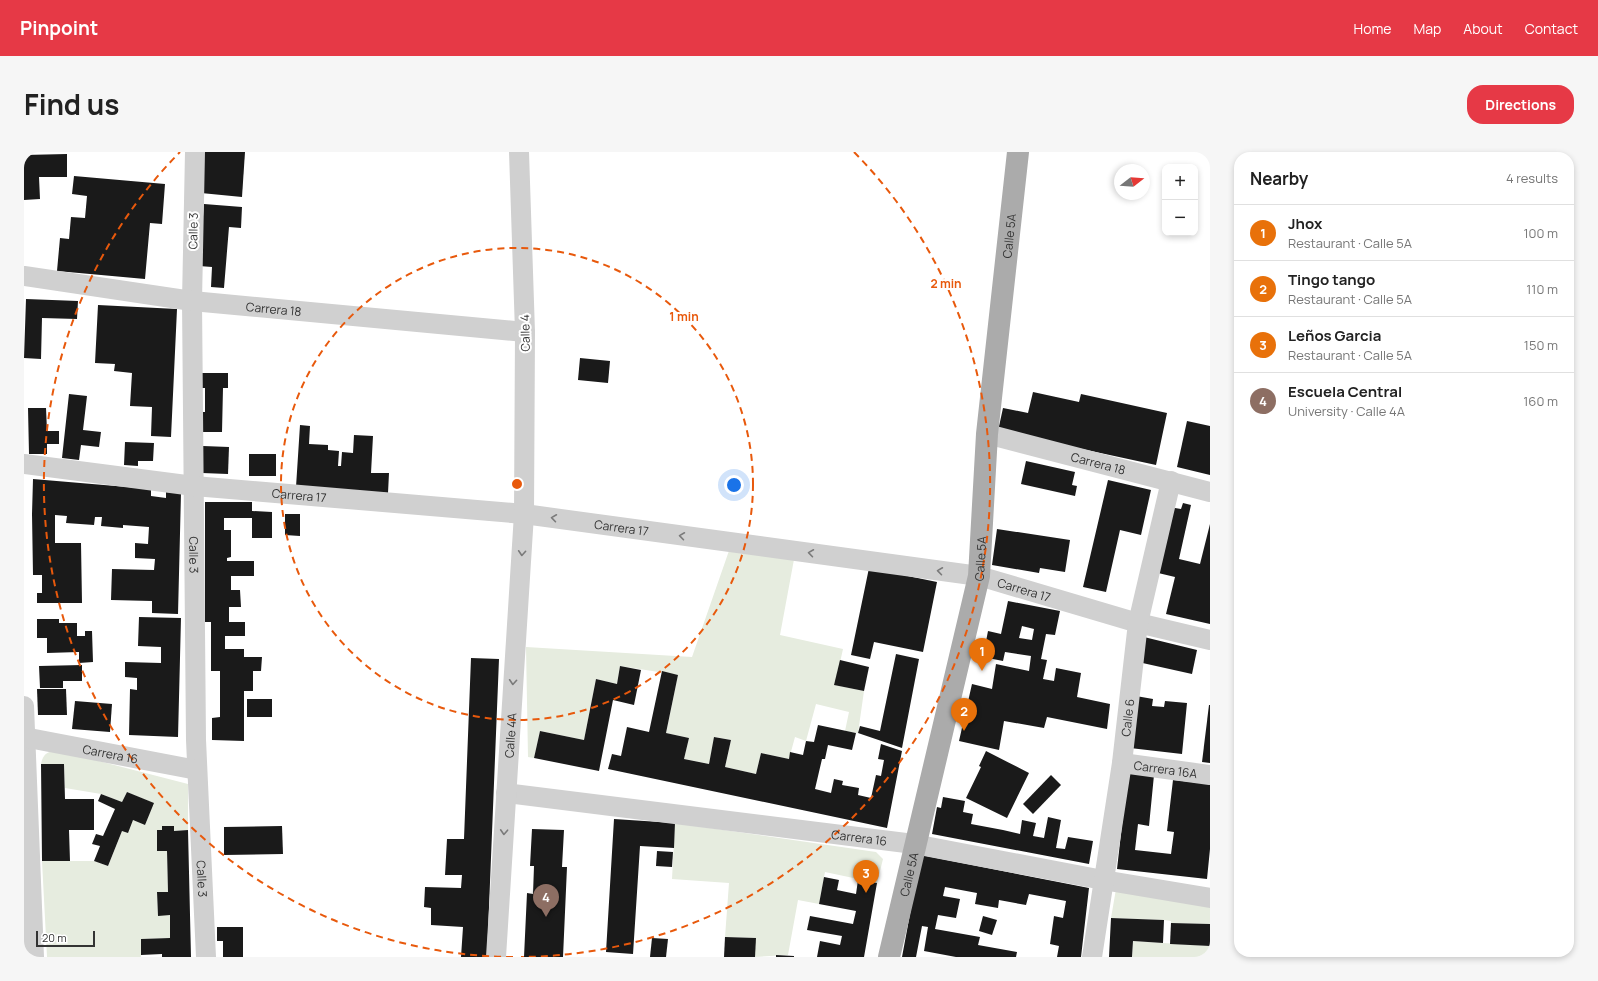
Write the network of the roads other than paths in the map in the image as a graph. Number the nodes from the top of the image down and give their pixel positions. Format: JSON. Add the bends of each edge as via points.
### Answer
{"nodes":[{"id":1,"x":195,"y":152,"type":"edge"},
{"id":2,"x":519,"y":152,"type":"edge"},
{"id":3,"x":1018,"y":152,"type":"edge"},
{"id":4,"x":24,"y":276,"type":"edge"},
{"id":5,"x":192,"y":301,"type":"junction"},
{"id":6,"x":525,"y":332,"type":"junction"},
{"id":7,"x":987,"y":434,"type":"junction"},
{"id":8,"x":24,"y":464,"type":"edge"},
{"id":9,"x":1171,"y":481,"type":"junction"},
{"id":10,"x":194,"y":486,"type":"junction"},
{"id":11,"x":1210,"y":492,"type":"edge"},
{"id":12,"x":524,"y":514,"type":"junction"},
{"id":13,"x":978,"y":576,"type":"junction"},
{"id":14,"x":1138,"y":624,"type":"junction"},
{"id":15,"x":1210,"y":640,"type":"edge"},
{"id":16,"x":24,"y":706,"type":"edge"},
{"id":17,"x":24,"y":737,"type":"edge"},
{"id":18,"x":1122,"y":763,"type":"junction"},
{"id":19,"x":197,"y":770,"type":"junction"},
{"id":20,"x":1210,"y":775,"type":"edge"},
{"id":21,"x":506,"y":793,"type":"junction"},
{"id":22,"x":914,"y":844,"type":"junction"},
{"id":23,"x":1103,"y":880,"type":"junction"},
{"id":24,"x":1210,"y":898,"type":"edge"},
{"id":25,"x":24,"y":935,"type":"edge"},
{"id":26,"x":33,"y":957,"type":"edge"},
{"id":27,"x":206,"y":957,"type":"edge"},
{"id":28,"x":496,"y":957,"type":"edge"},
{"id":29,"x":889,"y":957,"type":"edge"},
{"id":30,"x":1092,"y":957,"type":"edge"}],
"edges":[{"from":1,"to":5,"type":"street","name":"Calle 3"},
{"from":2,"to":6,"type":"street","name":"Calle 4"},
{"from":3,"to":7,"type":"main road","name":"Calle 5A"},
{"from":4,"to":5,"type":"street","name":"Carrera 18"},
{"from":5,"to":6,"type":"street","name":"Carrera 18"},
{"from":5,"to":10,"type":"street","name":"Calle 3"},
{"from":6,"to":12,"type":"street","name":"Calle 4"},
{"from":7,"to":9,"type":"street","name":"Carrera 18"},
{"from":7,"to":13,"type":"main road","name":"Calle 5A"},
{"from":8,"to":10,"type":"street","name":"Carrera 17"},
{"from":9,"to":11,"type":"street","name":"Carrera 18"},
{"from":9,"to":14,"type":"street","name":"Calle 6"},
{"from":10,"to":12,"type":"street","name":"Carrera 17"},
{"from":10,"to":19,"type":"street","name":"Calle 3"},
{"from":13,"to":12,"type":"street","name":"Carrera 17","one_way":true},
{"from":12,"to":21,"type":"street","name":"Calle 4A","one_way":true},
{"from":13,"to":14,"type":"street","name":"Carrera 17"},
{"from":13,"to":22,"type":"main road","name":"Calle 5A"},
{"from":14,"to":15,"type":"street","name":"Carrera 17"},
{"from":14,"to":18,"type":"street","name":"Calle 6"},
{"from":16,"to":17,"type":"street"},
{"from":17,"to":19,"type":"street","name":"Carrera 16"},
{"from":17,"to":26,"type":"street"},
{"from":18,"to":20,"type":"street","name":"Carrera 16A"},
{"from":18,"to":23,"type":"street","name":"Calle 6"},
{"from":19,"to":27,"type":"street","name":"Calle 3"},
{"from":21,"to":22,"type":"street","name":"Carrera 16"},
{"from":21,"to":28,"type":"street","name":"Calle 4A","one_way":true},
{"from":22,"to":23,"type":"street","name":"Carrera 16"},
{"from":22,"to":29,"type":"main road","name":"Calle 5A"},
{"from":23,"to":24,"type":"street","name":"Carrera 16"},
{"from":23,"to":30,"type":"street","name":"Calle 6"},
{"from":25,"to":26,"type":"street"}]}
